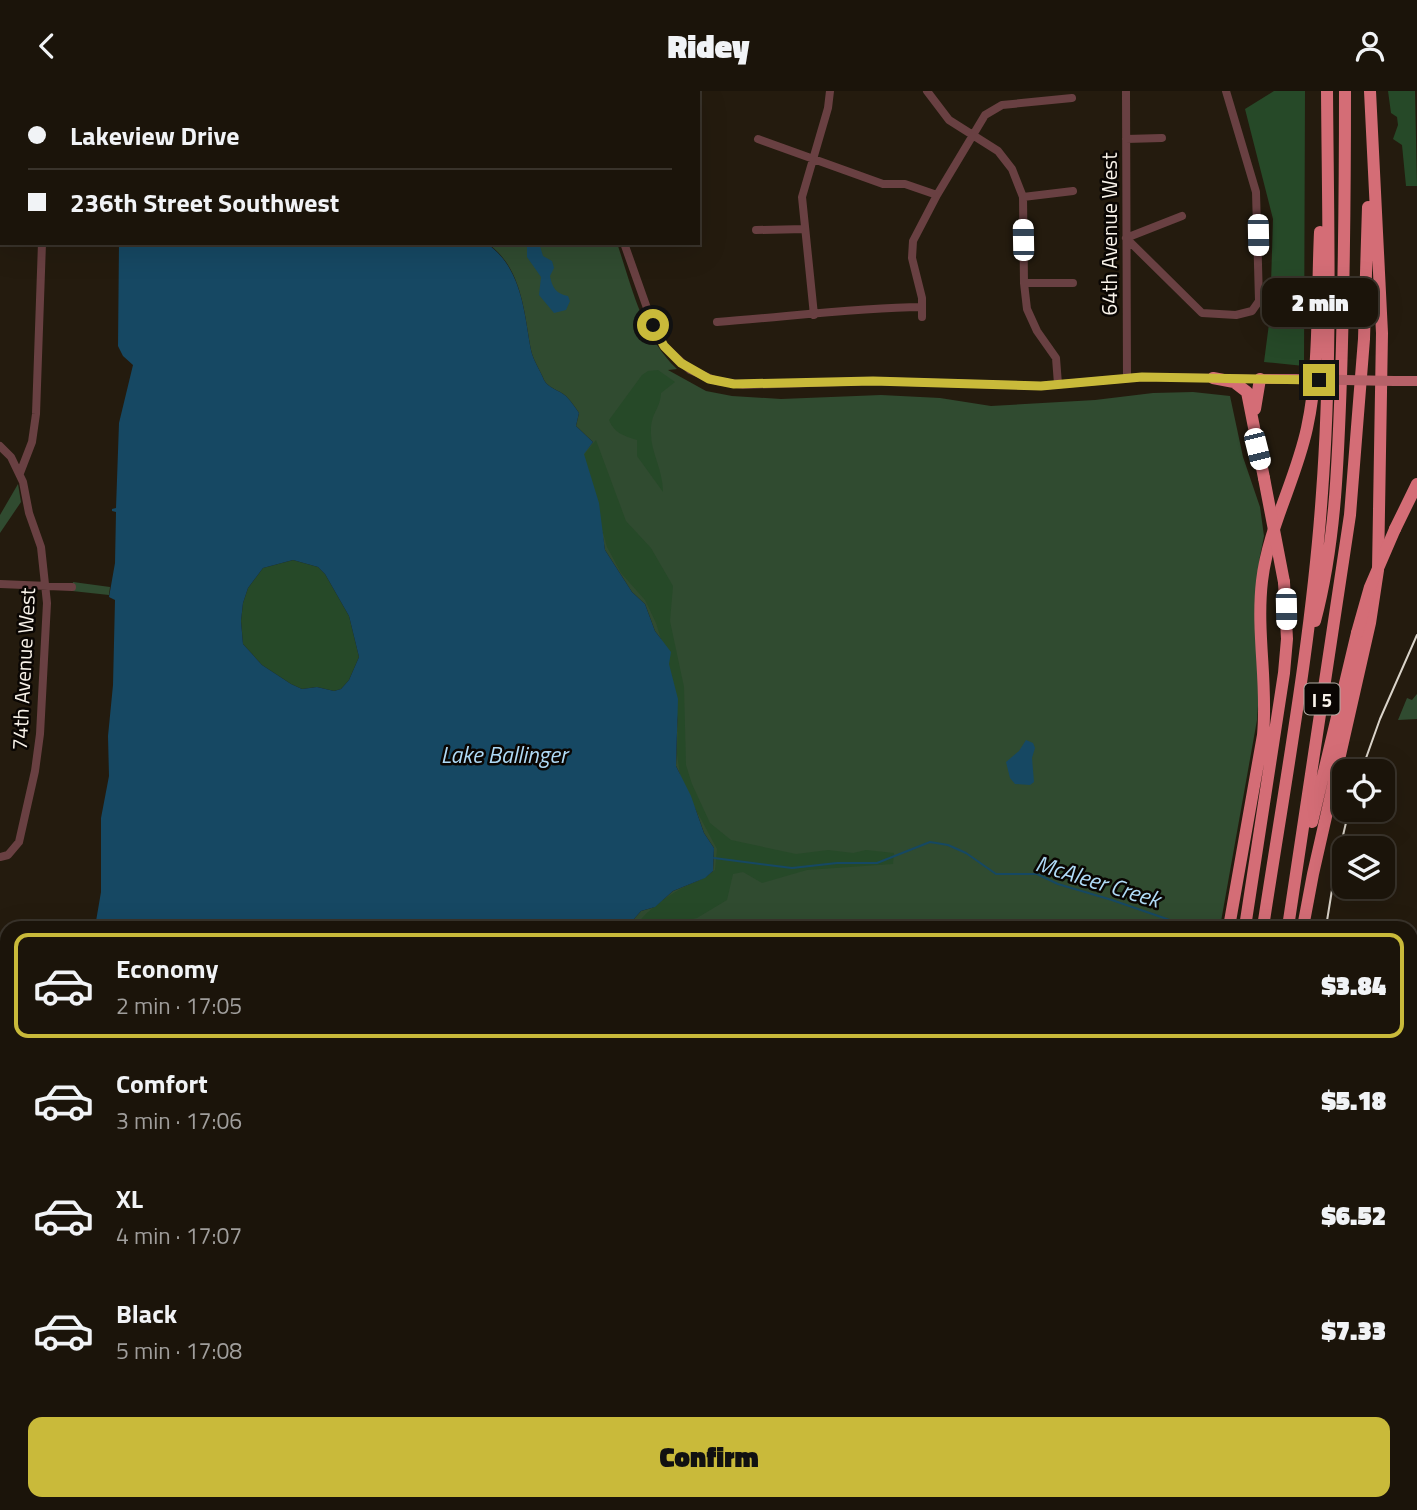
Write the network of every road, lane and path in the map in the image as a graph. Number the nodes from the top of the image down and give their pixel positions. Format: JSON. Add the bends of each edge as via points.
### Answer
{"nodes":[{"id":1,"x":830,"y":91,"type":"edge"},
{"id":2,"x":927,"y":91,"type":"edge"},
{"id":3,"x":1126,"y":91,"type":"edge"},
{"id":4,"x":1226,"y":91,"type":"edge"},
{"id":5,"x":1327,"y":91,"type":"edge"},
{"id":6,"x":1347,"y":91,"type":"edge"},
{"id":7,"x":1369,"y":91,"type":"edge"},
{"id":8,"x":1072,"y":98,"type":"dead end"},
{"id":9,"x":973,"y":136,"type":"junction"},
{"id":10,"x":1162,"y":138,"type":"dead end"},
{"id":11,"x":758,"y":139,"type":"dead end"},
{"id":12,"x":1126,"y":139,"type":"junction"},
{"id":13,"x":1328,"y":155,"type":"junction"},
{"id":14,"x":812,"y":158,"type":"junction"},
{"id":15,"x":1073,"y":191,"type":"dead end"},
{"id":16,"x":937,"y":195,"type":"junction"},
{"id":17,"x":1023,"y":197,"type":"junction"},
{"id":18,"x":1182,"y":216,"type":"dead end"},
{"id":19,"x":805,"y":229,"type":"junction"},
{"id":20,"x":756,"y":230,"type":"dead end"},
{"id":21,"x":1126,"y":238,"type":"junction"},
{"id":22,"x":42,"y":245,"type":"edge"},
{"id":23,"x":625,"y":245,"type":"edge"},
{"id":24,"x":1024,"y":283,"type":"junction"},
{"id":25,"x":1073,"y":283,"type":"dead end"},
{"id":26,"x":814,"y":315,"type":"junction"},
{"id":27,"x":717,"y":322,"type":"dead end"},
{"id":28,"x":1127,"y":378,"type":"junction"},
{"id":29,"x":1213,"y":378,"type":"junction"},
{"id":30,"x":1260,"y":379,"type":"junction"},
{"id":31,"x":1417,"y":381,"type":"edge"},
{"id":32,"x":1058,"y":384,"type":"junction"},
{"id":33,"x":1254,"y":420,"type":"junction"},
{"id":34,"x":0,"y":446,"type":"edge"},
{"id":35,"x":21,"y":477,"type":"junction"},
{"id":36,"x":1417,"y":484,"type":"edge"},
{"id":37,"x":1351,"y":498,"type":"junction"},
{"id":38,"x":0,"y":584,"type":"edge"},
{"id":39,"x":45,"y":585,"type":"junction"},
{"id":40,"x":72,"y":587,"type":"dead end"},
{"id":41,"x":1303,"y":669,"type":"junction"},
{"id":42,"x":1329,"y":811,"type":"junction"},
{"id":43,"x":1259,"y":838,"type":"junction"},
{"id":44,"x":4,"y":856,"type":"edge"},
{"id":45,"x":1293,"y":900,"type":"junction"},
{"id":46,"x":1232,"y":921,"type":"edge"},
{"id":47,"x":1233,"y":921,"type":"edge"},
{"id":48,"x":1246,"y":921,"type":"edge"},
{"id":49,"x":1264,"y":921,"type":"edge"},
{"id":50,"x":1290,"y":921,"type":"edge"},
{"id":51,"x":1304,"y":921,"type":"edge"},
{"id":52,"x":1312,"y":921,"type":"edge"}],
"edges":[{"from":1,"to":14,"type":"street"},
{"from":2,"to":9,"type":"street","via":[[949,120]]},
{"from":3,"to":12,"type":"street","name":"64th Avenue West"},
{"from":4,"to":21,"type":"street","via":[[1256,192],[1257,306],[1236,315],[1202,313]]},
{"from":5,"to":13,"type":"highway","number":"I 5"},
{"from":6,"to":37,"type":"highway"},
{"from":6,"to":41,"type":"highway","via":[[1339,453],[1323,588]]},
{"from":7,"to":37,"type":"highway","number":"I 5","via":[[1366,308]]},
{"from":7,"to":42,"type":"highway","via":[[1382,333],[1378,570]]},
{"from":8,"to":9,"type":"street","via":[[996,107],[985,115]]},
{"from":9,"to":16,"type":"street"},
{"from":9,"to":17,"type":"street","via":[[998,151],[1012,169]]},
{"from":10,"to":12,"type":"street"},
{"from":11,"to":14,"type":"street"},
{"from":12,"to":21,"type":"street","name":"64th Avenue West"},
{"from":13,"to":41,"type":"highway","number":"I 5","via":[[1328,359],[1322,493]]},
{"from":13,"to":46,"type":"highway","via":[[1311,405],[1262,580],[1260,630],[1266,704]]},
{"from":14,"to":16,"type":"street","via":[[883,184],[905,184]]},
{"from":14,"to":19,"type":"street","via":[[802,190]]},
{"from":15,"to":17,"type":"street"},
{"from":16,"to":26,"type":"street","via":[[911,248],[922,312],[863,308]]},
{"from":17,"to":24,"type":"street"},
{"from":18,"to":21,"type":"street"},
{"from":19,"to":20,"type":"street"},
{"from":19,"to":26,"type":"street"},
{"from":21,"to":28,"type":"street","name":"64th Avenue West"},
{"from":22,"to":35,"type":"street","via":[[36,414]]},
{"from":23,"to":32,"type":"street","via":[[664,346],[690,370],[717,381]]},
{"from":24,"to":25,"type":"street"},
{"from":24,"to":32,"type":"street","via":[[1027,309],[1056,358]]},
{"from":26,"to":27,"type":"street"},
{"from":28,"to":29,"type":"street"},
{"from":28,"to":32,"type":"street"},
{"from":29,"to":30,"type":"street"},
{"from":29,"to":33,"type":"highway","via":[[1244,388]]},
{"from":30,"to":31,"type":"main road","bridge":true},
{"from":30,"to":33,"type":"highway"},
{"from":33,"to":43,"type":"highway","bridge":true,"via":[[1284,582],[1287,639]]},
{"from":34,"to":35,"type":"street"},
{"from":35,"to":39,"type":"street","name":"74th Avenue West","via":[[41,547]]},
{"from":36,"to":45,"type":"highway","bridge":true,"via":[[1375,574],[1357,633]]},
{"from":37,"to":45,"type":"highway","number":"I 5"},
{"from":38,"to":39,"type":"street"},
{"from":39,"to":40,"type":"street"},
{"from":39,"to":44,"type":"street","name":"74th Avenue West","via":[[35,771],[19,842]]},
{"from":41,"to":49,"type":"highway","number":"I 5"},
{"from":42,"to":51,"type":"highway"},
{"from":42,"to":52,"type":"highway"},
{"from":43,"to":47,"type":"highway"},
{"from":43,"to":48,"type":"highway"},
{"from":45,"to":50,"type":"highway","number":"I 5"}]}
